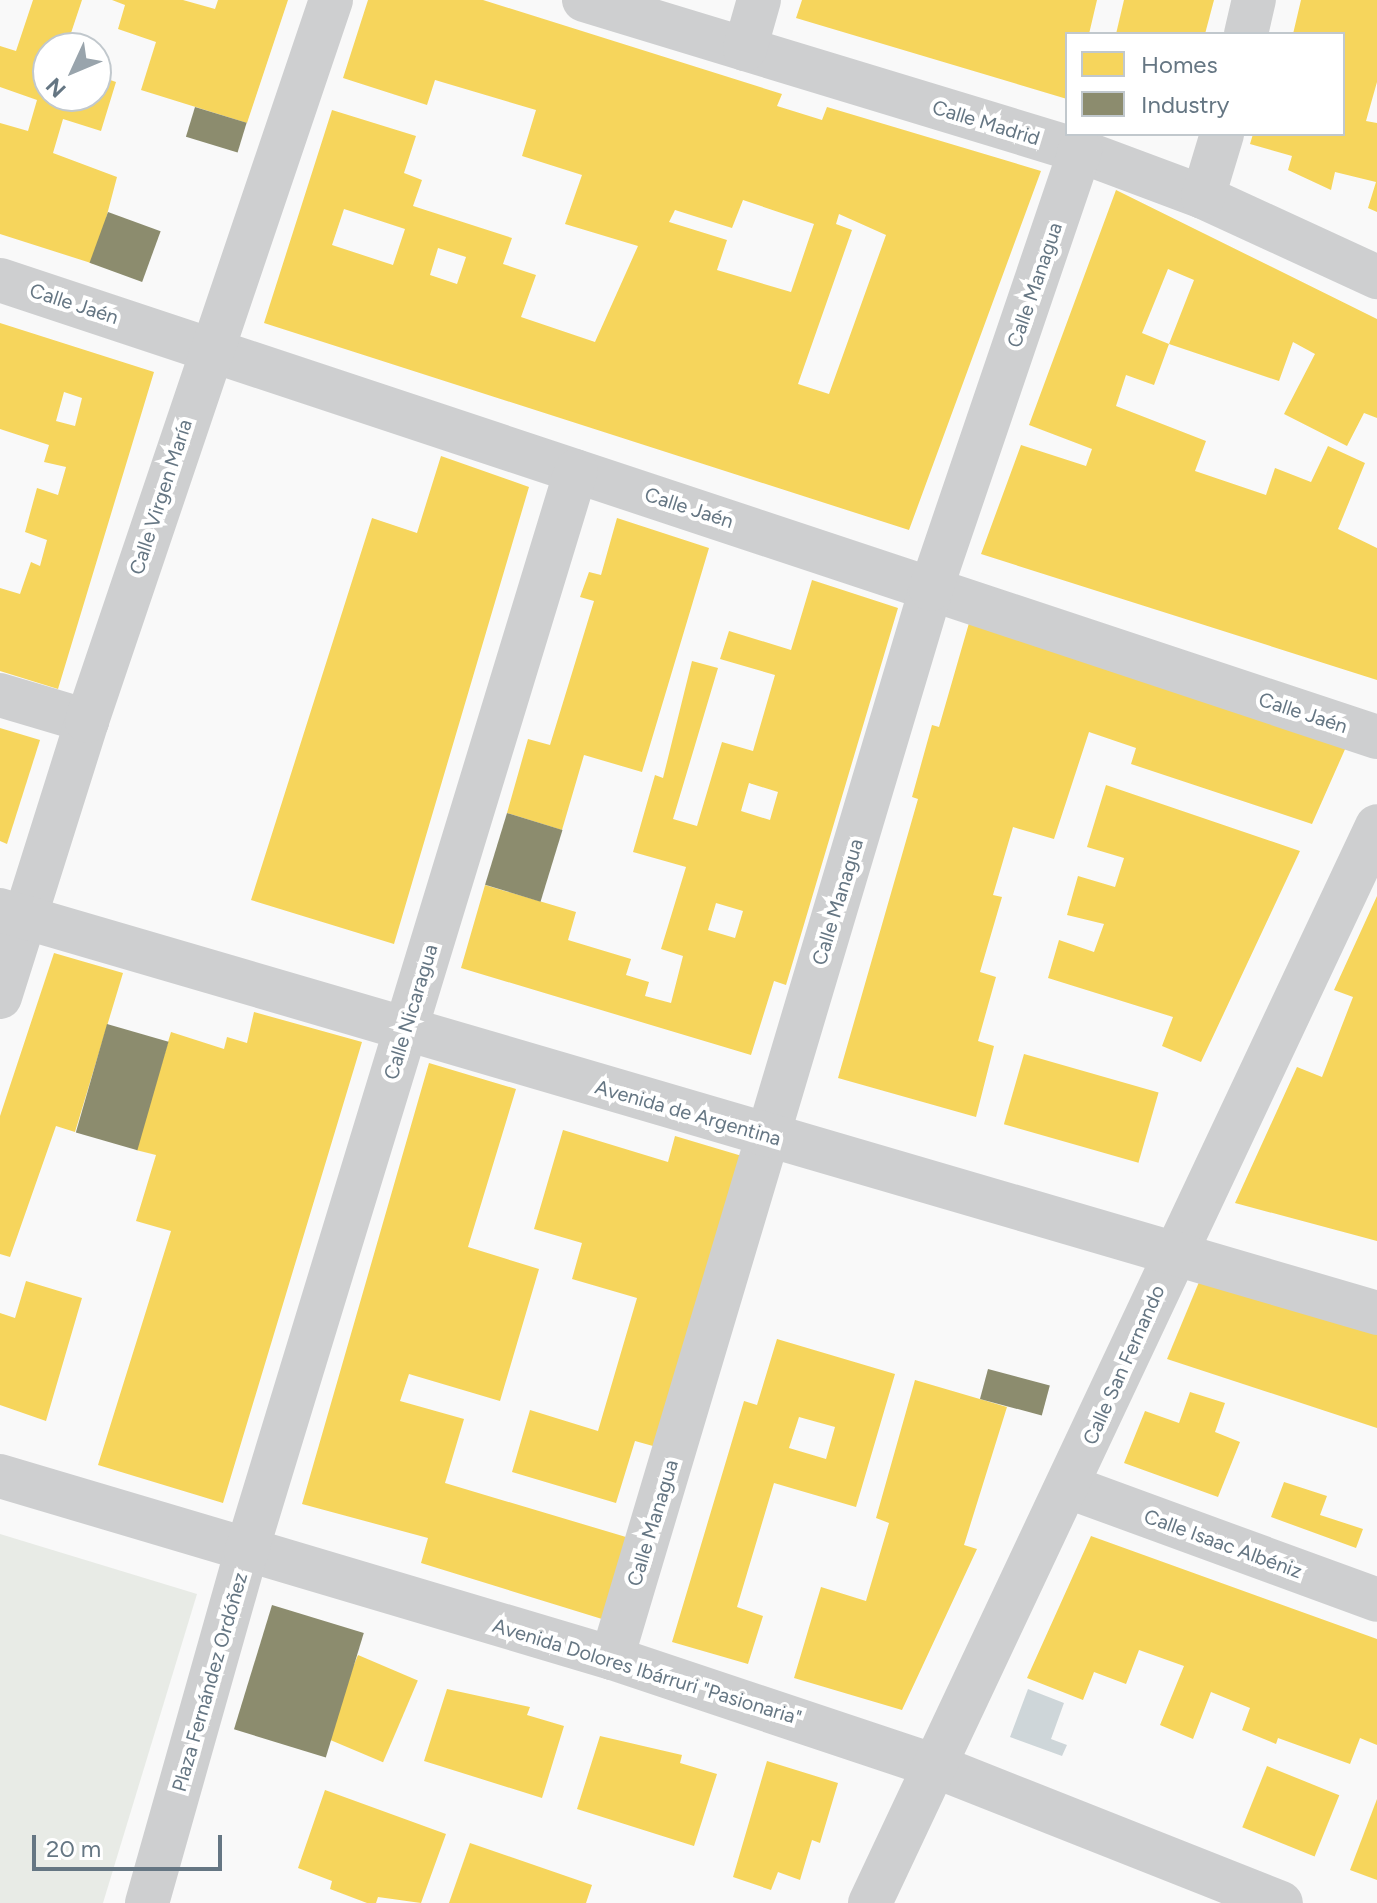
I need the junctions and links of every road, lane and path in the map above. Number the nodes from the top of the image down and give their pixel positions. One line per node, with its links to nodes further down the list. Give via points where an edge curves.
1 (331, 0): 12 (street, Calle Virgen María)
2 (584, 0): 6 (street, Calle Madrid)
3 (759, 0): 6 (street)
4 (1254, 0): 5 (street)
5 (1246, 32)
6 (745, 49): 8 (street, Calle Madrid)
7 (1221, 136): 9 (street)
8 (1080, 151): 9 (street, Calle Madrid); 14 (street, Calle Managua)
9 (1203, 197): 10 (street, Calle Madrid)
10 (1377, 277)
11 (0, 280): 12 (street, Calle Jaén)
12 (210, 349): 13 (street, Calle Jaén); 16 (street, Calle Virgen María)
13 (576, 471): 14 (street, Calle Jaén); 21 (street, Calle Nicaragua)
14 (931, 589): 17 (street, Calle Jaén); 22 (street, Calle Managua)
15 (0, 695): 16 (street)
16 (87, 721): 19 (street, Calle Virgen María)
17 (1377, 737)
18 (1377, 826): 23 (street, Calle San Fernando)
19 (14, 914): 20 (street, Calle Virgen María); 21 (street, Avenida de Argentina)
20 (0, 997)
21 (405, 1029): 22 (street, Avenida de Argentina); 27 (street, Calle Nicaragua)
22 (769, 1136): 23 (street, Avenida de Argentina); 29 (street, Calle Managua)
23 (1173, 1255): 24 (street, Avenida de Argentina); 26 (street, Calle San Fernando)
24 (1377, 1313)
25 (0, 1476): 27 (street, Avenida Dolores Ibárruri "Pasionaria")
26 (1069, 1487): 28 (street, Calle Isaac Albéniz); 30 (street, Calle San Fernando)
27 (246, 1553): 29 (street, Avenida Dolores Ibárruri "Pasionaria"); 31 (street, Plaza Fernández Ordóñez)
28 (1377, 1600)
29 (612, 1658): 30 (street, Avenida Dolores Ibárruri "Pasionaria")
30 (935, 1766): 32 (street, Calle San Fernando); 33 (street, Avenida Dolores Ibárruri "Pasionaria")
31 (160, 1899)
32 (870, 1903)
33 (1281, 1903)

